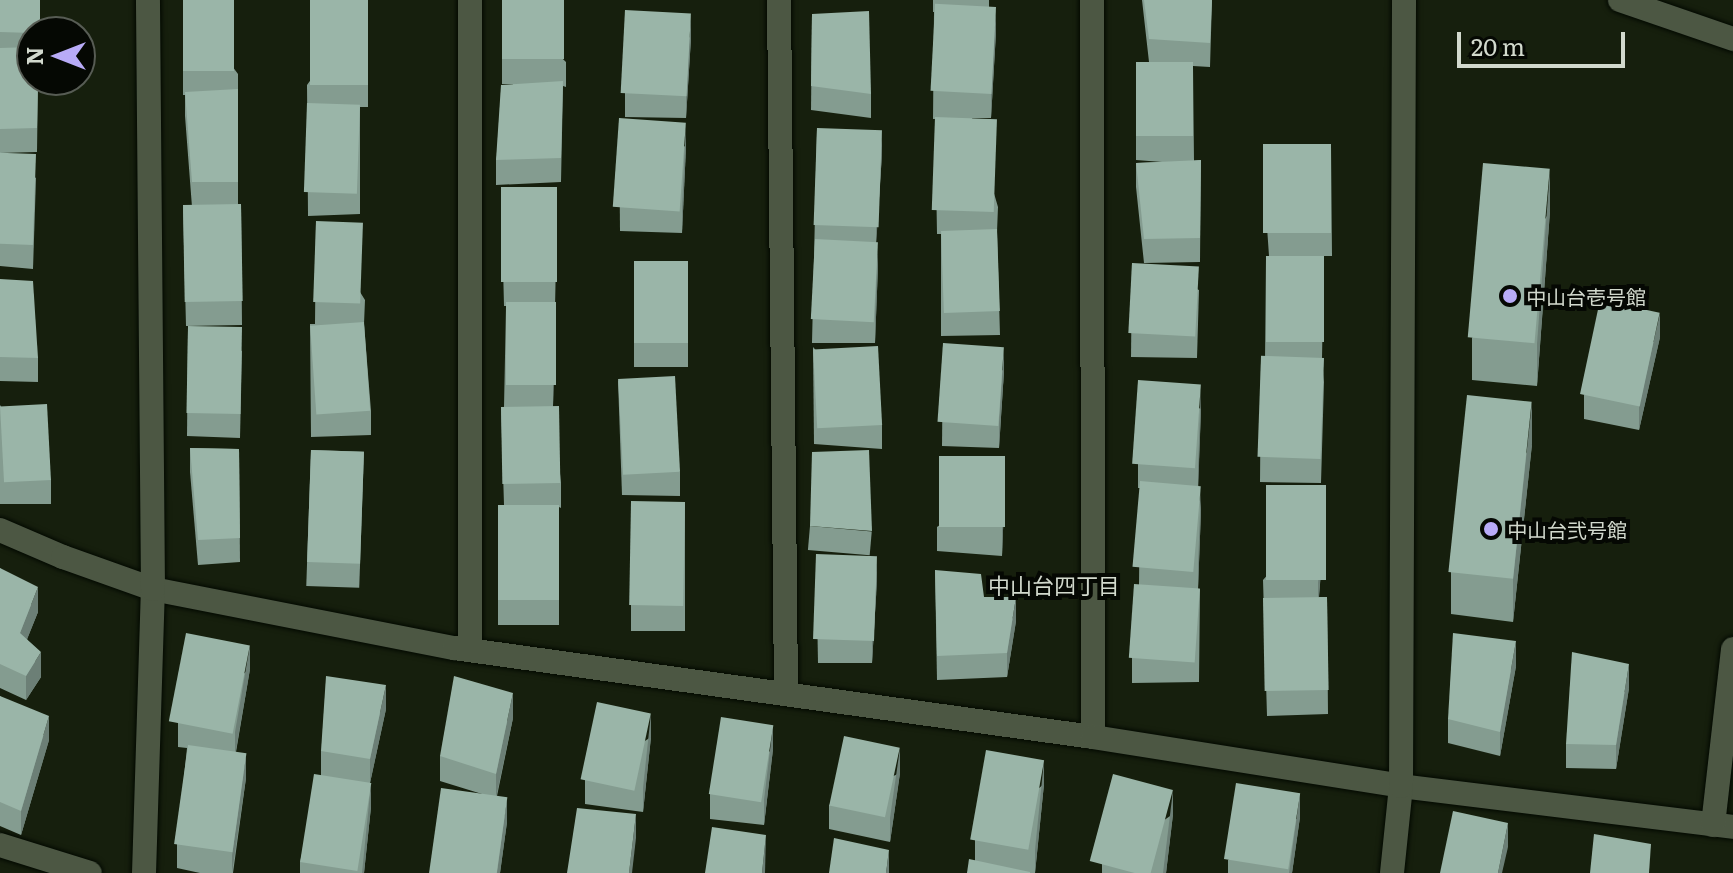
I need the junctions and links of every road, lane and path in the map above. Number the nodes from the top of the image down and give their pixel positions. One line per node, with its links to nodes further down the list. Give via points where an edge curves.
1 (148, 0): 9 (street)
2 (470, 0): 11 (street)
3 (779, 0): 12 (street)
4 (1092, 0): 13 (street)
5 (1404, 0): 14 (street)
6 (1620, 0): 7 (street)
7 (1733, 39)
8 (0, 530): 9 (street)
9 (153, 589): 11 (street); 18 (street)
10 (1733, 649): 15 (street)
11 (470, 650): 12 (street)
12 (786, 693): 13 (street)
13 (1093, 737): 14 (street)
14 (1401, 786): 15 (street); 19 (street)
15 (1723, 826)
16 (0, 845): 17 (street)
17 (90, 873)
18 (144, 873)
19 (1392, 873)

